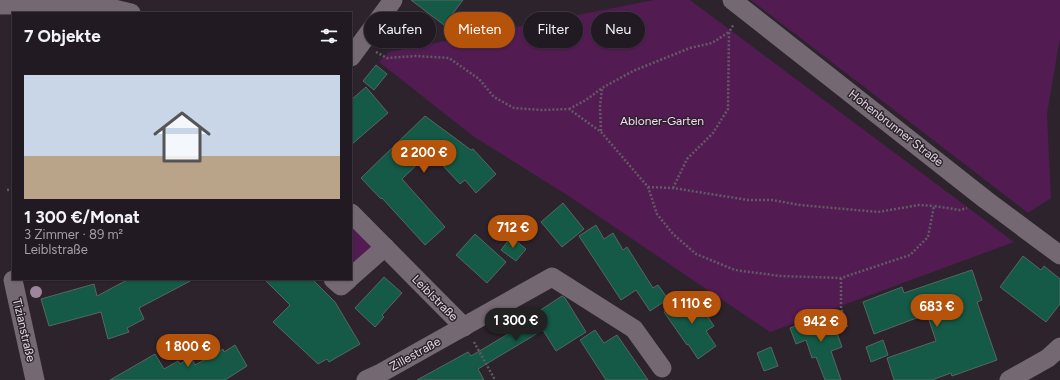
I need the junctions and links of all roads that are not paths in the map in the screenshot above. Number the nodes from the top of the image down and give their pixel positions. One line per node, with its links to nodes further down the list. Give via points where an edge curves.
1 (393, 0): 5 (street)
2 (732, 0): 8 (street, Hohenbrunner Straße)
3 (0, 5): 4 (street, via 93,4)
4 (127, 12)
5 (356, 50)
6 (352, 214): 7 (street, Leiblstraße)
7 (386, 247): 9 (street); 13 (street, Leiblstraße)
8 (1060, 255)
9 (352, 276)
10 (10, 280): 16 (street, Tizianstraße)
11 (334, 280): 12 (street, via 341,286)
12 (348, 280)
13 (464, 327): 15 (street, Leiblstraße, via 552,277 634,329); 17 (street, Zillestraße)
14 (1060, 347): 18 (street, via 1048,358)
15 (662, 368)
16 (35, 380)
17 (366, 380)
18 (1010, 380)

